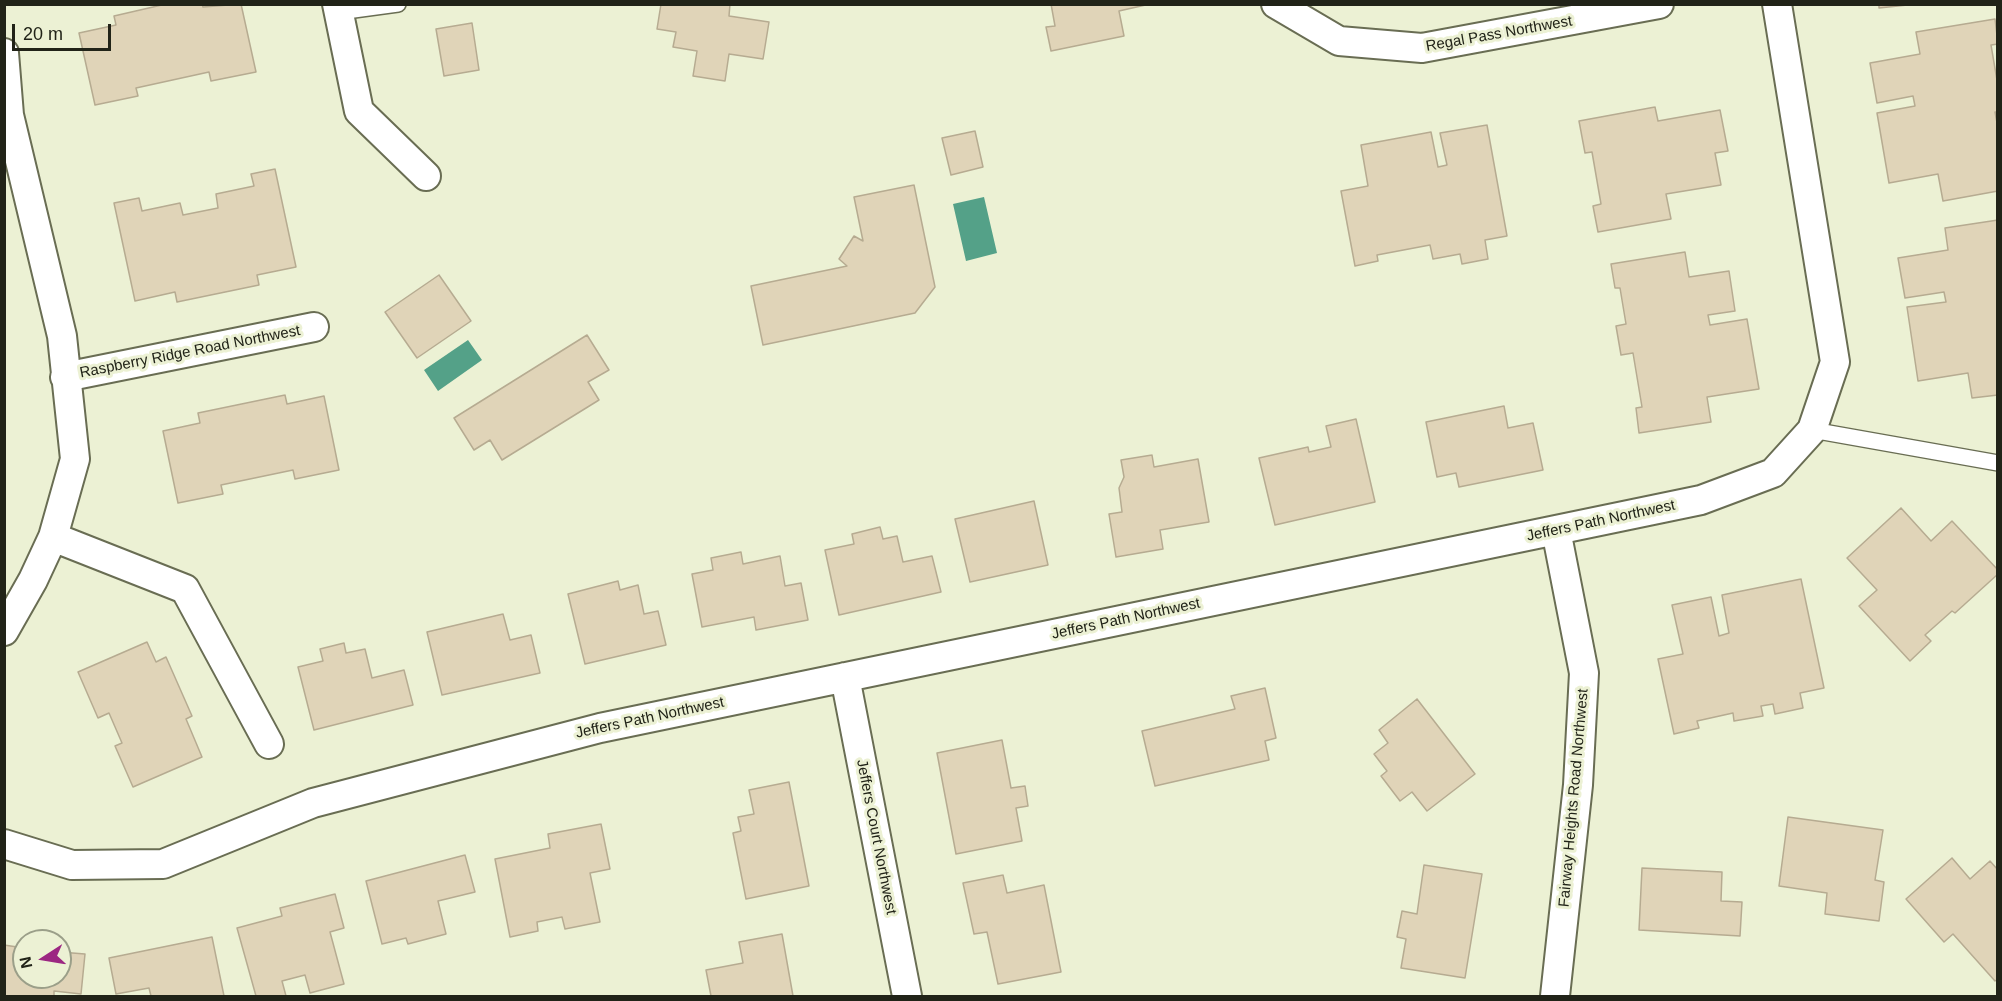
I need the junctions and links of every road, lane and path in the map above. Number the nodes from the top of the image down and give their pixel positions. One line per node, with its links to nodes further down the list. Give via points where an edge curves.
1 (398, 4): 5 (lane)
2 (1276, 4): 3 (street, Regal Pass Northwest, via 1339,41 1422,48)
3 (1659, 4)
4 (1777, 4): 10 (street, Jeffers Path Northwest, via 1835,362)
5 (338, 8): 7 (street, via 359,111)
6 (4, 53): 9 (street, Raspberry Ridge Road Northwest, via 9,115 56,300)
7 (426, 176)
8 (314, 327): 9 (street, Raspberry Ridge Road Northwest)
9 (65, 377): 13 (street, Raspberry Ridge Road Northwest, via 75,459)
10 (1812, 430): 11 (lane); 12 (street, Jeffers Path Northwest, via 1773,473 1701,500)
11 (1998, 463)
12 (1556, 530): 15 (street, Jeffers Path Northwest); 19 (street, Fairway Heights Road Northwest, via 1584,673 1578,785)
13 (52, 537): 14 (street, Raspberry Ridge Road Northwest); 16 (street, via 185,589)
14 (4, 631)
15 (845, 677): 17 (street, Jeffers Path Northwest, via 600,728 313,803 163,864 72,865); 18 (street, Jeffers Court Northwest)
16 (269, 744)
17 (4, 844)
18 (907, 996)
19 (1555, 996)

